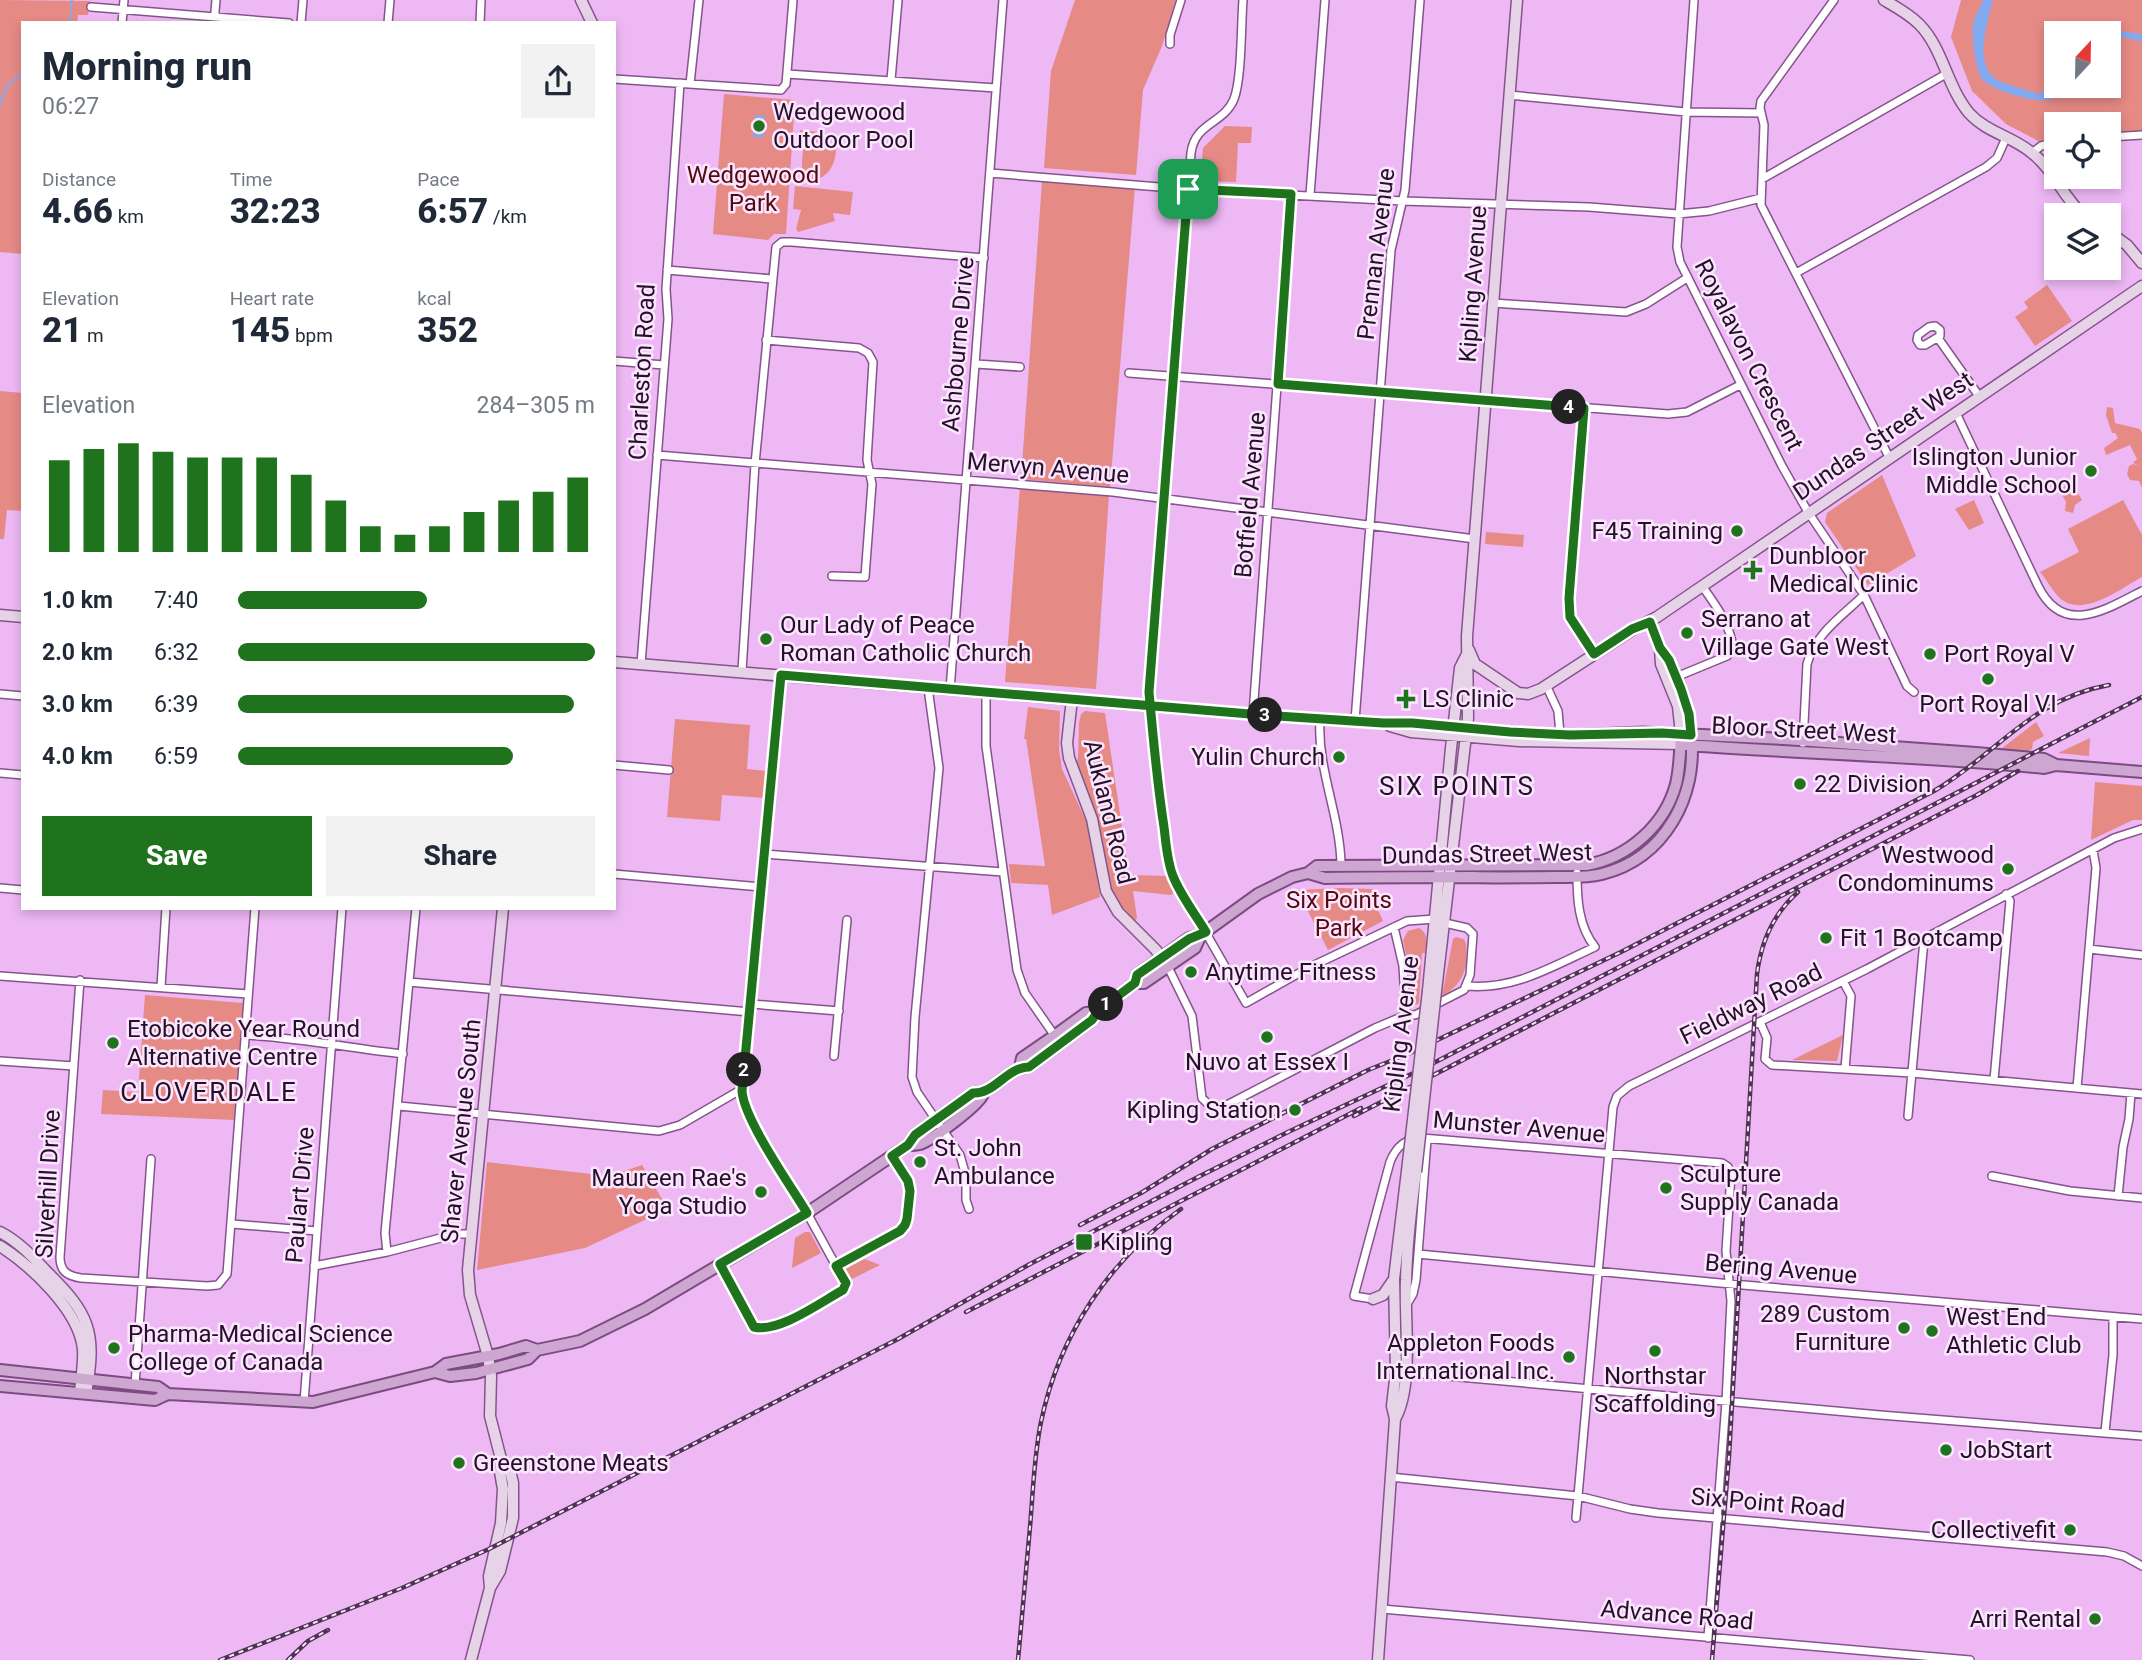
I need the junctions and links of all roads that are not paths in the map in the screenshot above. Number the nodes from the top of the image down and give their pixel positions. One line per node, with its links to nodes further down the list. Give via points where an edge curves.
1 (124, 0): 20 (street)
2 (216, 0): 21 (street)
3 (303, 0): 24 (street)
4 (390, 0): 25 (street)
5 (481, 0): 26 (street)
6 (581, 0): 27 (main road)
7 (699, 0): 34 (street)
8 (793, 0): 29 (street)
9 (898, 0): 32 (street)
10 (1003, 0): 35 (street, Ashbourne Drive)
11 (1181, 0): 28 (street)
12 (1243, 0): 46 (street, via 1234,99 1194,140)
13 (1325, 0): 48 (street)
14 (1420, 0): 50 (street, Prennan Avenue)
15 (1517, 0): 36 (main road, Kipling Avenue)
16 (1693, 0): 37 (street, Royalavon Crescent)
17 (1834, 0): 38 (street, via 1767,91)
18 (1884, 0): 30 (main road, via 1920,26)
19 (91, 7): 20 (street)
20 (123, 10): 21 (street); 22 (street)
21 (214, 20): 23 (street)
22 (122, 21)
23 (239, 21)
24 (301, 21)
25 (388, 21)
26 (481, 21)
27 (591, 21)
28 (1170, 44)
29 (787, 74): 32 (street); 34 (street, via 783,89)
30 (1946, 75): 41 (main road, via 1976,120); 45 (street)
31 (616, 79): 33 (street)
32 (891, 80): 35 (street)
33 (681, 83): 34 (street); 57 (street, Charleston Road)
34 (690, 84)
35 (996, 88): 44 (street, Ashbourne Drive)
36 (1509, 95): 37 (street); 52 (main road, Kipling Avenue)
37 (1686, 112): 38 (street); 53 (street, Royalavon Crescent)
38 (1761, 113): 45 (street)
39 (2142, 135): 40 (street)
40 (2121, 136)
41 (2006, 138): 43 (main road); 58 (street, via 1997,158 1986,167)
42 (2044, 145): 43 (street)
43 (2032, 153): 51 (main road)
44 (990, 173): 46 (street); 55 (street, Ashbourne Drive)
45 (1762, 179): 49 (street)
46 (1188, 189): 47 (street); 70 (street)
47 (1291, 194): 48 (street); 71 (street, Botfield Avenue)
48 (1310, 195): 50 (street)
49 (1761, 198): 53 (street); 58 (street)
50 (1403, 201): 52 (street); 73 (street, Prennan Avenue, via 1391,250)
51 (2070, 203)
52 (1501, 205): 53 (street); 62 (main road, Kipling Avenue)
53 (1678, 214): 59 (street, Royalavon Crescent, via 1677,254)
54 (2121, 241): 56 (main road)
55 (984, 257): 60 (street, via 782,242 776,247); 66 (street, Ashbourne Drive)
56 (2142, 263)
57 (667, 270): 60 (street); 67 (street, Charleston Road)
58 (1796, 274): 79 (street)
59 (1687, 278): 62 (street, via 1626,312); 72 (street, Royalavon Crescent)
60 (772, 279): 64 (street)
61 (2142, 286): 74 (main road, Dundas Street West)
62 (1493, 303): 75 (main road, Kipling Avenue)
63 (1938, 338): 74 (street)
64 (766, 340): 80 (street); 81 (street, via 853,346 871,357)
65 (616, 361): 67 (street)
66 (976, 364): 68 (street); 82 (street, Ashbourne Drive)
67 (664, 365): 78 (street, Charleston Road)
68 (1020, 367)
69 (1129, 373): 70 (street)
70 (1175, 376): 71 (street); 83 (street)
71 (1278, 384): 73 (street); 84 (street, Botfield Avenue)
72 (1740, 386): 76 (street, via 1678,415); 85 (street, Royalavon Crescent)
73 (1381, 392): 75 (street); 86 (street, Prennan Avenue)
74 (1979, 396): 77 (main road, Dundas Street West)
75 (1485, 401): 76 (street); 87 (main road, Kipling Avenue)
76 (1584, 408): 97 (street, via 1569,607 1573,623)
77 (1956, 413): 79 (main road, Dundas Street West); 90 (street, via 2051,606 2085,616)
78 (657, 455): 80 (street, Mervyn Avenue); 100 (street, Charleston Road)
79 (1890, 459): 85 (main road, Dundas Street West)
80 (755, 464): 81 (street, Mervyn Avenue); 101 (street)
81 (870, 472): 82 (street, Mervyn Avenue); 88 (street, via 866,577)
82 (966, 479): 83 (street, Mervyn Avenue); 106 (street, Ashbourne Drive)
83 (1164, 498): 84 (street, Mervyn Avenue); 112 (street)
84 (1267, 512): 86 (street, Mervyn Avenue); 113 (street, Botfield Avenue)
85 (1808, 512): 89 (main road, Dundas Street West); 91 (street, Royalavon Crescent)
86 (1370, 526): 87 (street, Mervyn Avenue); 115 (street, Prennan Avenue)
87 (1475, 539): 95 (main road, Kipling Avenue)
88 (832, 576)
89 (1702, 586): 94 (main road, Dundas Street West); 103 (street, via 1719,611 1733,650)
90 (2142, 590)
91 (1864, 595): 107 (street, Royalavon Crescent); 120 (street, via 1816,641 1810,653)
92 (0, 615): 93 (main road)
93 (21, 617)
94 (1650, 622): 96 (main road, Dundas Street West); 97 (main road, Dundas Street West)
95 (1467, 636): 98 (main road, Kipling Avenue); 104 (main road, via 1475,664 1514,691 1528,694)
96 (1660, 648): 103 (main road, Dundas Street West); 119 (main road, Dundas Street West)
97 (1594, 654): 104 (main road, Dundas Street West)
98 (1466, 656): 116 (main road, Kipling Avenue, via 1460,668); 117 (main road, Kipling Avenue)
99 (616, 662): 100 (main road, Bloor Street West)
100 (641, 664): 101 (main road, Bloor Street West)
101 (742, 671): 102 (main road, Bloor Street West)
102 (781, 675): 105 (main road, Bloor Street West); 128 (street)
103 (1676, 677): 119 (main road, Dundas Street West, via 1687,705)
104 (1546, 685): 118 (street, via 1558,711)
105 (928, 688): 106 (main road, Bloor Street West); 131 (street, via 939,768)
106 (950, 690): 108 (main road, Bloor Street West)
107 (1913, 692)
108 (986, 693): 111 (main road, Bloor Street West); 133 (street, via 986,746)
109 (0, 694): 110 (street)
110 (21, 696)
111 (1072, 699): 112 (main road, Bloor Street West); 153 (main road, Aukland Road, via 1068,752 1093,819 1106,891 1118,912)
112 (1150, 705): 113 (main road, Bloor Street West); 149 (street, via 1171,872)
113 (1253, 714): 114 (main road, Bloor Street West)
114 (1320, 719): 115 (main road, Bloor Street West); 129 (street, via 1320,754)
115 (1354, 721): 116 (main road, Bloor Street West, via 1412,723)
116 (1454, 731): 117 (main road, Bloor Street West); 130 (main road, Kipling Avenue)
117 (1466, 732): 118 (main road, Bloor Street West); 119 (main road, Bloor Street West, via 1540,742); 130 (main road, Kipling Avenue)
118 (1560, 734): 119 (main road, Bloor Street West, via 1643,732)
119 (1686, 740): 120 (main road, Bloor Street West); 132 (main road, Dundas Street West, via 1674,791 1651,829 1614,857)
120 (1803, 746): 123 (main road, Bloor Street West, via 2044,759 2056,765)
121 (616, 765): 122 (street)
122 (669, 769)
123 (2142, 772)
124 (0, 773): 125 (street)
125 (21, 775)
126 (2142, 829): 127 (street, Fieldway Road)
127 (2093, 850): 140 (street, Fieldway Road); 151 (street, via 2096,868)
128 (764, 854): 131 (street); 137 (street)
129 (1341, 864): 130 (main road, Dundas Street West); 134 (main road, Dundas Street West, via 1317,866)
130 (1446, 864): 132 (main road, Dundas Street West); 136 (main road, Kipling Avenue)
131 (928, 866): 133 (street); 183 (street, via 912,1077 917,1093)
132 (1577, 871): 136 (main road, Dundas Street West); 158 (street, via 1581,919 1595,947 1520,981)
133 (1003, 872): 167 (street, via 1021,986)
134 (1308, 873): 136 (main road, Dundas Street West, via 1325,878); 149 (main road, Dundas Street West, via 1272,886)
135 (616, 874): 137 (street)
136 (1445, 877): 147 (main road, Kipling Avenue)
137 (761, 887): 162 (street)
138 (0, 888): 139 (street)
139 (21, 890)
140 (2006, 894): 150 (street, Fieldway Road); 175 (street, via 2010,901)
141 (166, 910): 159 (street)
142 (255, 910): 161 (street, Silverhill Drive)
143 (342, 910): 168 (street, Paulart Drive)
144 (416, 910): 157 (street)
145 (503, 910): 160 (main road, Shaver Avenue South)
146 (847, 920): 163 (street)
147 (1440, 921): 148 (street, via 1413,919); 158 (street, via 1473,934); 188 (main road, Kipling Avenue, bridge)
148 (1394, 927): 149 (street, via 1246,1003); 164 (street, via 1403,966)
149 (1204, 934): 153 (main road, Dundas Street West, via 1195,947)
150 (1924, 940): 156 (street, Fieldway Road); 174 (street)
151 (2089, 949): 152 (street); 176 (street)
152 (2142, 955)
153 (1165, 962): 164 (street, Aukland Road, via 1192,1016 1200,1092 1204,1102 1214,1107 1223,1107); 167 (main road, Dundas Street West, via 1144,983 1135,983 1097,1012 1086,1013)
154 (0, 976): 155 (street)
155 (80, 981): 159 (street); 172 (street, Silverhill Drive)
156 (1843, 981): 165 (street, Fieldway Road); 173 (street, via 1851,996)
157 (410, 982): 160 (street); 169 (street)
158 (1467, 986): 164 (street, via 1438,1005)
159 (161, 987): 161 (street)
160 (496, 990): 162 (street); 181 (main road, Shaver Avenue South)
161 (248, 994): 166 (street, Silverhill Drive)
162 (750, 1008): 163 (street); 177 (street)
163 (839, 1012): 170 (street)
164 (1406, 1015)
165 (1760, 1022): 173 (street, via 1770,1064); 185 (street, Fieldway Road, via 1620,1093 1613,1107)
166 (245, 1035): 168 (street); 194 (street, Silverhill Drive)
167 (1057, 1039): 183 (main road, Dundas Street West, via 1029,1067 1020,1067 983,1094 973,1093)
168 (331, 1044): 169 (street); 195 (street, Paulart Drive)
169 (403, 1054): 180 (street)
170 (834, 1056)
171 (0, 1061): 172 (street)
172 (74, 1066): 206 (street, Silverhill Drive, via 61,1266 73,1277)
173 (1845, 1069): 174 (street)
174 (1912, 1073): 175 (street); 182 (street)
175 (1994, 1080): 176 (street)
176 (2077, 1088): 178 (street)
177 (742, 1089): 181 (street, via 680,1125 659,1131); 193 (street, via 743,1102 761,1137)
178 (2130, 1093): 179 (street); 190 (street)
179 (2142, 1094)
180 (398, 1106): 181 (street); 199 (street)
181 (483, 1113): 197 (main road, Shaver Avenue South)
182 (1908, 1116)
183 (940, 1124): 186 (main road, Dundas Street West, via 915,1135); 192 (street, via 963,1161)
184 (1427, 1139): 185 (street, Munster Avenue); 200 (street, Kipling Avenue); 208 (street, Munster Avenue, via 1404,1143 1390,1162 1354,1296)
185 (1609, 1153): 204 (street); 207 (street, Munster Avenue, via 1728,1167)
186 (892, 1156): 193 (main road, Dundas Street West); 203 (street, via 908,1181 905,1225)
187 (151, 1158): 206 (street)
188 (1411, 1172): 205 (main road, Kipling Avenue); 209 (main road, Kipling Avenue)
189 (1992, 1176): 190 (street)
190 (2118, 1196): 191 (street)
191 (2142, 1198)
192 (969, 1209)
193 (807, 1213): 201 (main road, Dundas Street West); 203 (street)
194 (232, 1224): 195 (street); 206 (street, Silverhill Drive, via 227,1274 220,1284)
195 (317, 1231): 202 (street, Paulart Drive)
196 (0, 1232): 219 (main road, via 29,1253 78,1305 91,1343)
197 (472, 1234): 199 (street); 214 (main road, Shaver Avenue South, via 470,1295)
198 (0, 1246): 219 (main road, via 64,1303 83,1348)
199 (387, 1252): 202 (street)
200 (1418, 1254): 204 (street, Bering Avenue); 209 (street, Kipling Avenue, via 1413,1294)
201 (720, 1264): 203 (street, via 751,1325 761,1329 784,1323 843,1290 846,1283); 213 (main road, Dundas Street West, via 580,1341)
202 (314, 1266): 225 (street, Paulart Drive)
203 (836, 1266)
204 (1598, 1270): 207 (street, Bering Avenue); 222 (street)
205 (1394, 1279): 208 (main road, via 1383,1295); 210 (main road, Kipling Avenue)
206 (144, 1283): 220 (street)
207 (1728, 1283): 211 (street, Bering Avenue); 226 (street)
208 (1373, 1299): 210 (main road)
209 (1406, 1305): 218 (main road, Kipling Avenue)
210 (1395, 1314): 218 (main road, Kipling Avenue)
211 (2113, 1317): 212 (street, Bering Avenue); 227 (street)
212 (2142, 1319)
213 (537, 1350): 214 (main road, Dundas Street West, via 526,1346); 216 (main road, Dundas Street West, via 528,1359)
214 (488, 1356): 216 (main road, Shaver Avenue South); 217 (main road, Dundas Street West, via 446,1364)
215 (0, 1370): 219 (main road, Dundas Street West)
216 (490, 1370): 217 (main road, Dundas Street West, via 450,1376); 236 (main road, Shaver Avenue South, via 490,1416 502,1463 513,1483 513,1518)
217 (435, 1372): 225 (main road, Dundas Street West)
218 (1401, 1372): 222 (street); 229 (main road, Kipling Avenue, via 1392,1406)
219 (85, 1380): 220 (main road, Dundas Street West); 223 (main road)
220 (135, 1385): 224 (main road, Dundas Street West, via 158,1387)
221 (0, 1386): 223 (main road, Dundas Street West)
222 (1588, 1388): 226 (street); 230 (street)
223 (83, 1393): 224 (main road, Dundas Street West, via 155,1399)
224 (168, 1394): 225 (main road, Dundas Street West)
225 (304, 1402)
226 (1726, 1402): 227 (street); 232 (street)
227 (2105, 1432): 228 (street)
228 (2142, 1436)
229 (1390, 1477): 230 (street, Six Point Road); 234 (main road, Kipling Avenue)
230 (1578, 1496): 231 (street); 232 (street, Six Point Road, via 1630,1509)
231 (1576, 1518)
232 (1719, 1518): 233 (street, Six Point Road, via 2107,1552); 235 (street)
233 (2142, 1566)
234 (1382, 1609): 235 (street, Advance Road); 237 (main road, Kipling Avenue)
235 (1708, 1638): 238 (street, Advance Road)
236 (471, 1660)
237 (1378, 1660)
238 (1970, 1660)

